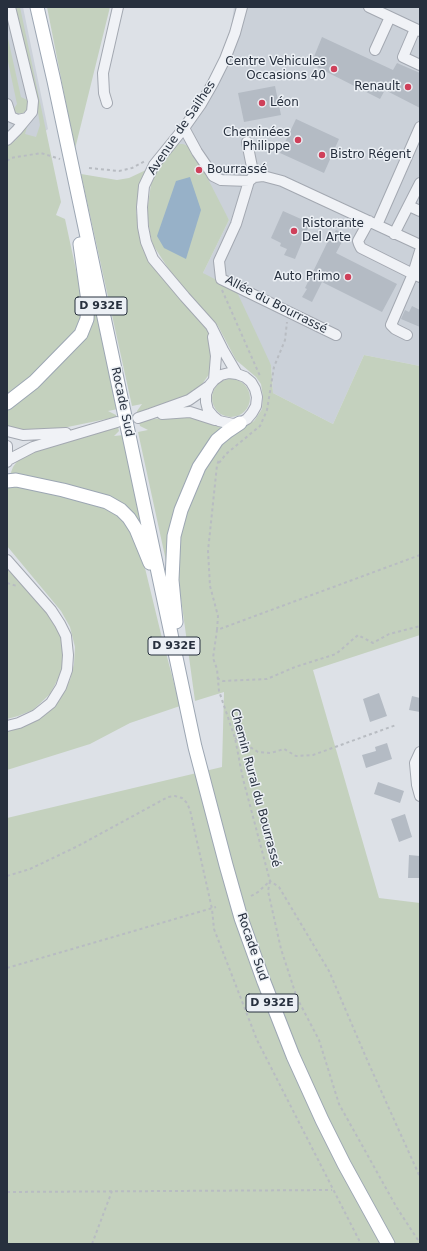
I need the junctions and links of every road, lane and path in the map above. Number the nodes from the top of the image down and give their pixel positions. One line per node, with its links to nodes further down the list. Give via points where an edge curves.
1 (10, 7): 14 (street, via 33,101 32,112)
2 (37, 7): 11 (main road, Rocade Sud / D 932E)
3 (43, 7): 11 (main road, Rocade Sud / D 932E)
4 (118, 7): 12 (street, via 103,73)
5 (242, 7): 16 (street, Avenue de Sailhes, via 225,59 204,99)
6 (369, 7): 7 (street)
7 (390, 17): 8 (street); 9 (street)
8 (418, 30): 10 (street, via 403,57)
9 (375, 50)
10 (420, 65)
11 (54, 81): 25 (main road, Rocade Sud / D 932E)
12 (107, 102)
13 (7, 104): 14 (street, via 11,117 18,120)
14 (27, 118): 17 (street)
15 (420, 127): 28 (street)
16 (184, 128): 23 (street, via 213,176 221,180); 34 (street, Avenue de Sailhes, via 154,165 144,186 143,227 153,259)
17 (7, 140)
18 (247, 142): 23 (street)
19 (61, 159): 21 (path, via 41,153 11,158)
20 (146, 160): 22 (path, via 132,168 119,171)
21 (7, 161)
22 (88, 168)
23 (251, 179): 28 (street, via 268,177 282,181); 33 (street, Allée du Bourrassé, via 236,224 219,261)
24 (420, 183): 26 (street)
25 (79, 203): 42 (main road, via 77,223 88,301 87,319 82,334 34,382); 58 (main road, Rocade Sud / D 932E)
26 (409, 206): 27 (street); 29 (street)
27 (420, 211)
28 (373, 223): 29 (street); 32 (street, via 358,241 361,248)
29 (394, 234): 30 (street)
30 (420, 245)
31 (420, 251): 32 (street)
32 (417, 276): 36 (street, via 391,325)
33 (221, 279): 35 (street, Allée du Bourrassé); 38 (path, via 220,286)
34 (211, 326): 37 (street, Avenue de Sailhes); 39 (street, via 216,356)
35 (336, 335)
36 (407, 335)
37 (237, 374): 39 (street, via 221,375); 47 (street, via 251,382 257,398 252,413)
38 (260, 376)
39 (212, 383): 43 (street, via 189,400); 45 (street, via 206,394 206,402 212,416)
40 (266, 390): 41 (path)
41 (269, 397)
42 (7, 403)
43 (150, 414): 44 (street); 45 (street, via 190,412)
44 (138, 418)
45 (219, 421): 47 (street)
46 (117, 422): 49 (street)
47 (240, 423): 62 (main road, via 217,440 199,467 181,510 174,536 172,580)
48 (7, 431): 49 (street, via 23,435)
49 (80, 432): 51 (street, via 33,447)
50 (7, 446): 51 (street)
51 (7, 461)
52 (217, 465): 60 (path, Chemin Rural du Bourrassé, via 208,551 210,586 218,616)
53 (7, 481): 58 (main road, via 16,480 63,490 107,502 121,510 130,518 136,529)
54 (420, 555): 60 (path)
55 (7, 560): 64 (street, via 60,624 66,636 68,655 67,670 61,687 51,703 36,715)
56 (7, 583): 57 (path)
57 (21, 591)
58 (163, 595): 62 (main road, Rocade Sud / D 932E)
59 (420, 626): 61 (path, via 389,634 373,643 358,635 336,654 267,679 223,681)
60 (217, 630): 61 (path, Chemin Rural du Bourrassé, via 213,658)
61 (217, 678): 65 (path, Chemin Rural du Bourrassé)
62 (185, 698): 81 (main road, Rocade Sud / D 932E, via 195,747 239,910 264,982 322,1120)
63 (396, 725): 65 (path, via 313,755 296,756 284,749 272,753 258,752)
64 (7, 726)
65 (235, 738): 69 (path, Chemin Rural du Bourrassé)
66 (420, 752): 67 (street, via 415,763)
67 (420, 796)
68 (7, 876): 72 (path, via 30,870 168,796 175,796 182,798 190,810)
69 (270, 881): 70 (path); 74 (path, Chemin Rural du Bourrassé, via 279,887 329,971); 78 (path, via 268,891 281,950 297,998 319,1040 339,1104 397,1208)
70 (252, 896)
71 (216, 907): 72 (path)
72 (212, 909): 73 (path); 75 (path, via 214,929 257,1040)
73 (7, 968)
74 (420, 1177)
75 (332, 1190): 76 (path); 80 (path)
76 (112, 1191): 77 (path); 79 (path)
77 (7, 1192)
78 (420, 1243)
79 (92, 1244)
80 (361, 1244)
81 (388, 1244)

